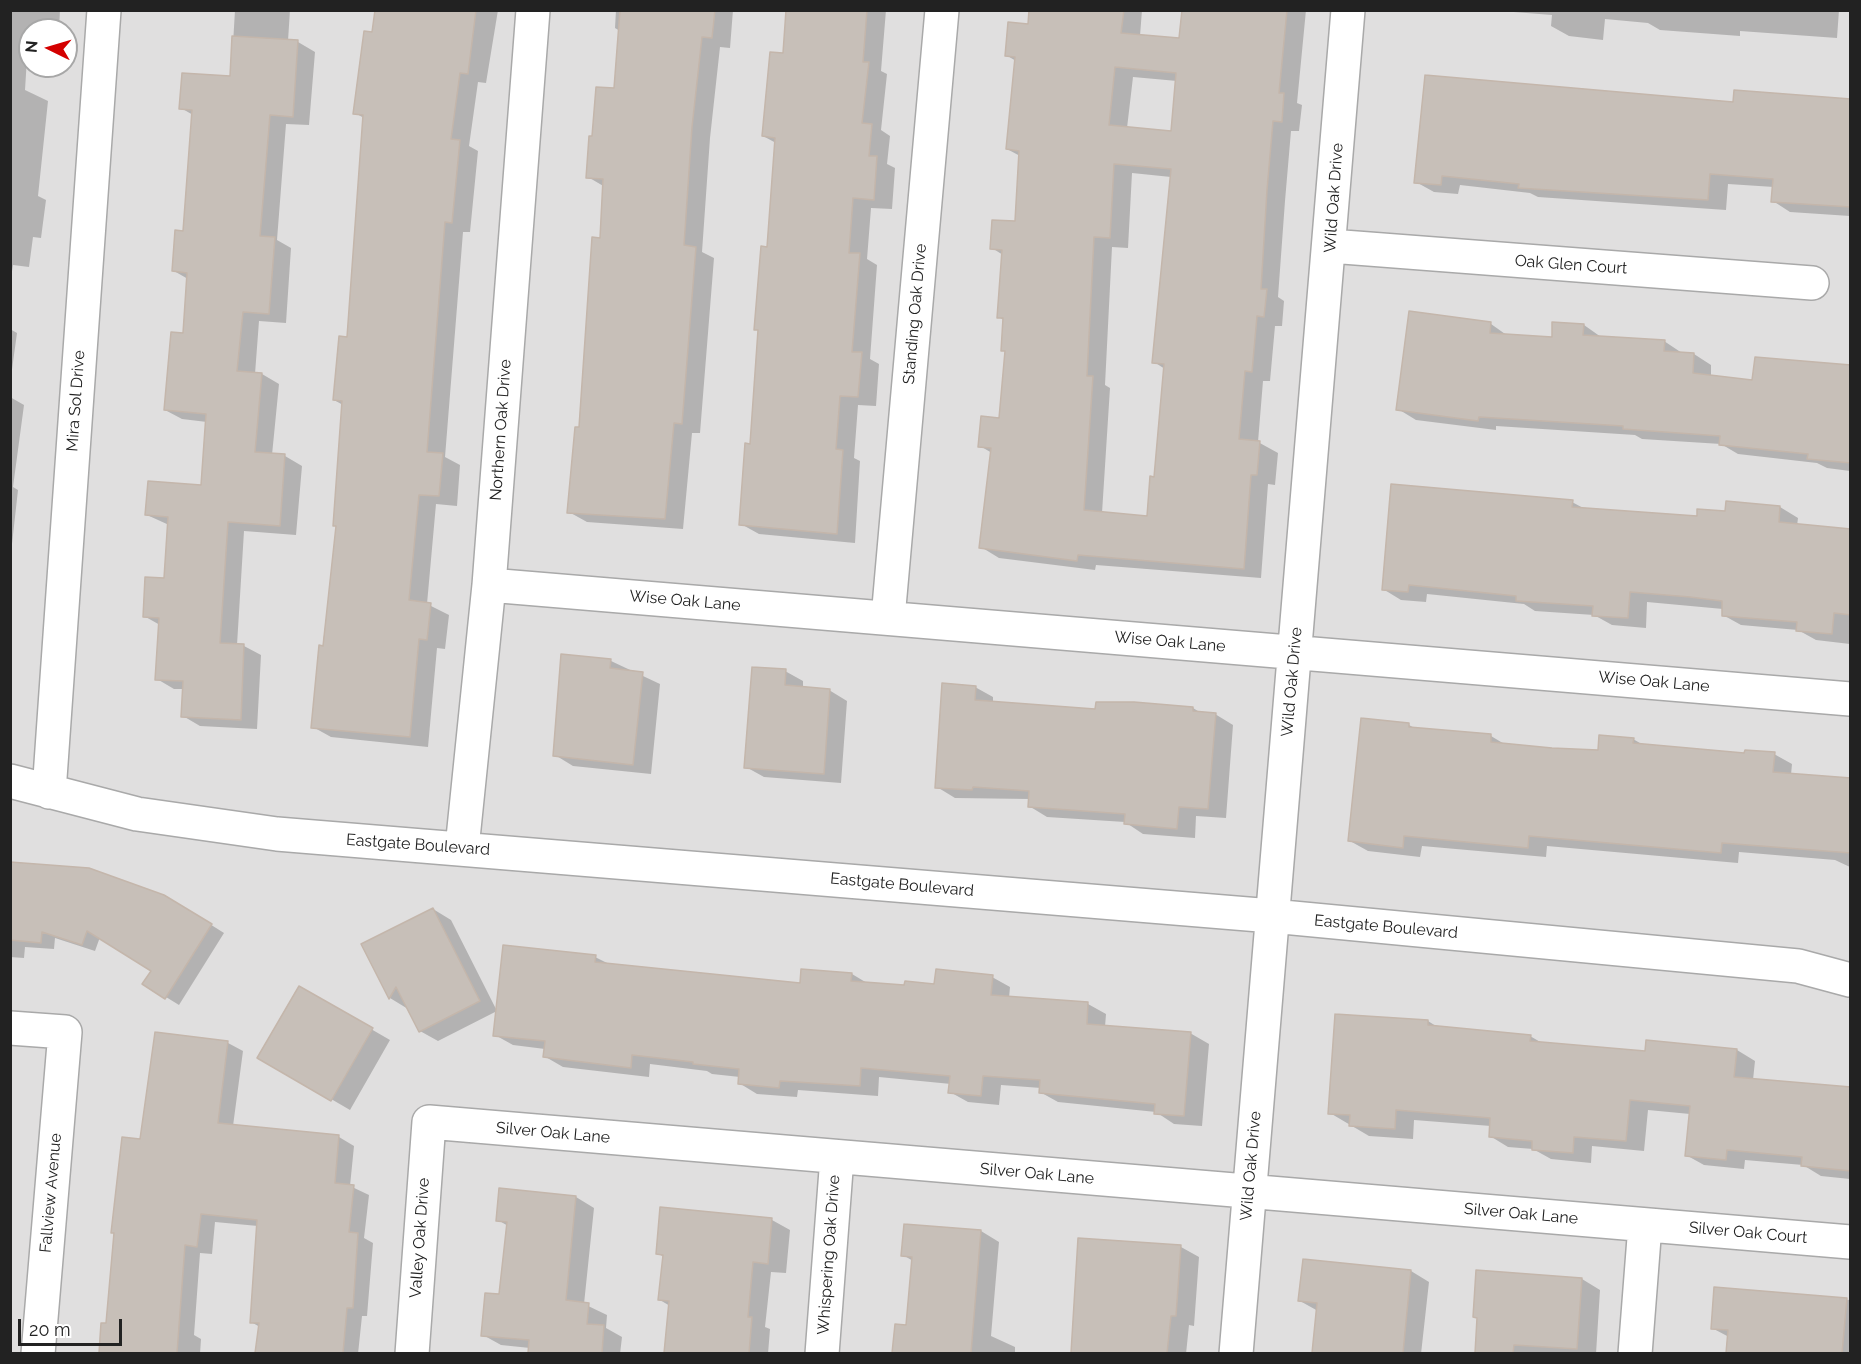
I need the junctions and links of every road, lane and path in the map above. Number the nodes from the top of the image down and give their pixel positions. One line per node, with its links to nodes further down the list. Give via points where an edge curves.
1 (104, 10): 12 (street, Mira Sol Drive)
2 (533, 10): 7 (street, Northern Oak Drive)
3 (942, 10): 8 (street, Standing Oak Drive)
4 (1348, 10): 5 (street, Wild Oak Drive)
5 (1330, 246): 6 (street, Oak Glen Court); 9 (street, Wild Oak Drive)
6 (1812, 283)
7 (489, 585): 8 (street, Wise Oak Lane); 13 (street, Northern Oak Drive)
8 (888, 618): 9 (street, Wise Oak Lane)
9 (1295, 652): 10 (street, Wise Oak Lane); 14 (street, Wild Oak Drive)
10 (1851, 699)
11 (10, 781): 12 (street, Eastgate Boulevard)
12 (49, 792): 13 (street, Eastgate Boulevard, via 137,814 222,827)
13 (462, 848): 14 (street, Eastgate Boulevard)
14 (1272, 916): 16 (street, Eastgate Boulevard); 21 (street, Wild Oak Drive)
15 (1851, 963): 16 (street, Eastgate Boulevard)
16 (1798, 966): 17 (street, Eastgate Boulevard)
17 (1851, 980)
18 (10, 1028): 24 (street, Fallview Avenue, via 65,1032)
19 (429, 1122): 20 (street, Silver Oak Lane); 25 (street, Valley Oak Drive)
20 (837, 1157): 21 (street, Silver Oak Lane); 26 (street, Whispering Oak Drive)
21 (1250, 1191): 22 (street, Silver Oak Lane); 27 (street, Wild Oak Drive)
22 (1645, 1225): 23 (street, Silver Oak Court); 28 (street)
23 (1851, 1242)
24 (38, 1353)
25 (412, 1353)
26 (822, 1353)
27 (1236, 1353)
28 (1635, 1353)

